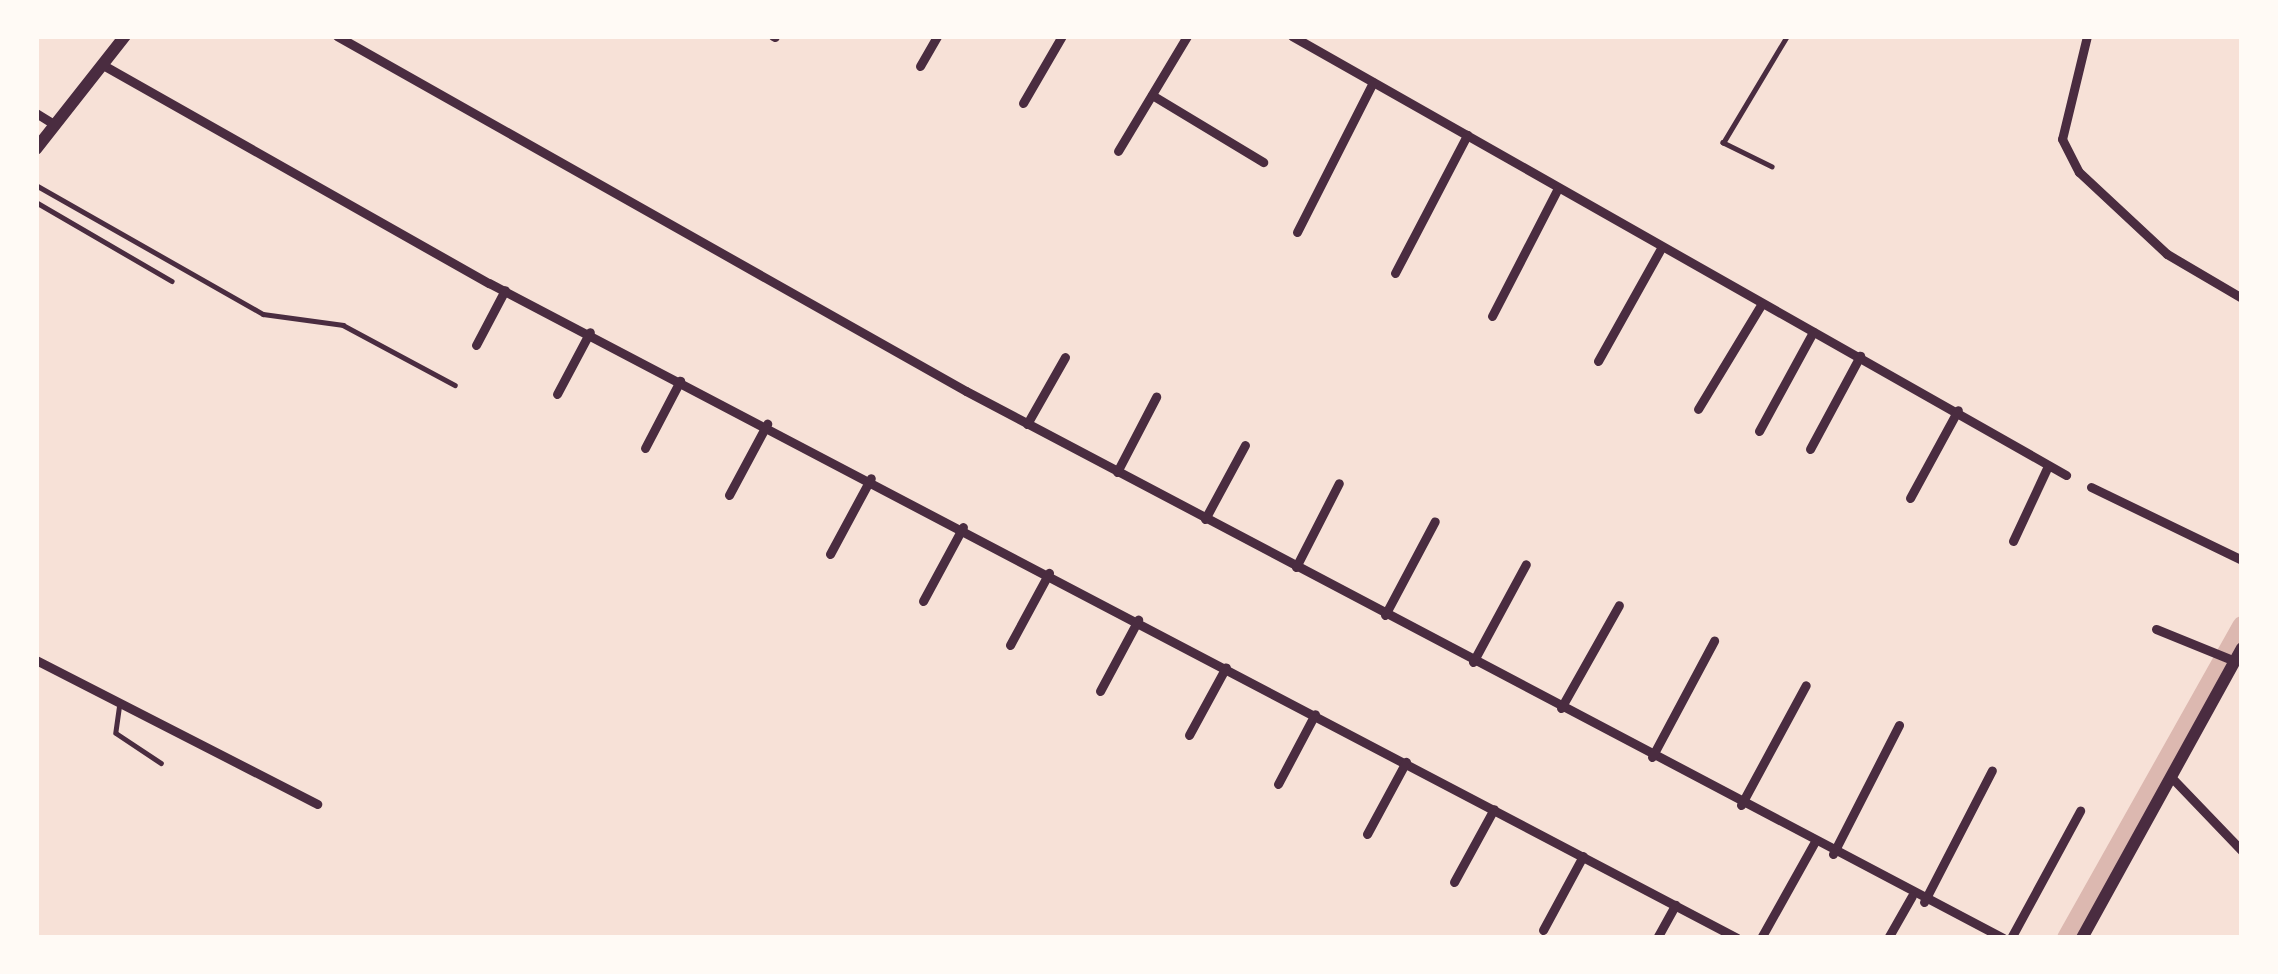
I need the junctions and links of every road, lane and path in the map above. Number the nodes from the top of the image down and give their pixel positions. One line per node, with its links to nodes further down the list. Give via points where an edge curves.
1 (124, 36): 9 (street)
2 (337, 36): 46 (street)
3 (937, 36): 10 (street)
4 (1062, 36): 13 (street)
5 (1187, 36): 12 (street)
6 (1292, 36): 11 (street)
7 (1787, 36): 21 (lane, via 1724,143)
8 (2087, 36): 30 (street, via 2062,140 2079,172 2168,254)
9 (104, 65): 15 (street); 29 (street)
10 (920, 66)
11 (1373, 82): 17 (street); 25 (street)
12 (1151, 95): 19 (street); 20 (street)
13 (1023, 103)
14 (36, 113): 15 (street)
15 (55, 124): 16 (street)
16 (41, 134): 18 (street)
17 (1467, 135): 23 (street); 27 (street)
18 (36, 149)
19 (1118, 151)
20 (1263, 162)
21 (1772, 167)
22 (36, 185): 40 (lane, via 263,314 343,325)
23 (1558, 188): 26 (street); 32 (street)
24 (36, 202): 28 (lane)
25 (1297, 232)
26 (1660, 250): 31 (street); 38 (street)
27 (1395, 273)
28 (172, 281)
29 (506, 290): 33 (street); 35 (street)
30 (2242, 298)
31 (1761, 305): 34 (street); 43 (street)
32 (1492, 316)
33 (590, 332): 39 (street); 41 (street)
34 (1814, 332): 36 (street); 47 (street)
35 (476, 345)
36 (1860, 356): 44 (street); 50 (street)
37 (1065, 357): 46 (street)
38 (1598, 361)
39 (680, 380): 45 (street); 49 (street)
40 (454, 385)
41 (557, 394)
42 (1156, 397): 52 (street)
43 (1698, 409)
44 (1958, 410): 51 (street); 58 (street)
45 (767, 424): 54 (street); 57 (street)
46 (1027, 424): 52 (street)
47 (1759, 430)
48 (1245, 445): 59 (street)
49 (644, 448)
50 (1810, 449)
51 (2048, 466): 53 (street); 62 (street)
52 (1117, 472): 59 (street)
53 (2066, 475)
54 (871, 478): 61 (street); 63 (street)
55 (1339, 482): 66 (street)
56 (2091, 487): 64 (street)
57 (729, 495)
58 (1910, 498)
59 (1205, 519): 66 (street)
60 (1435, 521): 70 (street)
61 (963, 526): 67 (street); 68 (street)
62 (2013, 541)
63 (830, 554)
64 (2242, 560)
65 (1526, 564): 77 (street)
66 (1296, 567): 70 (street)
67 (1049, 573): 71 (street); 74 (street)
68 (923, 601)
69 (1619, 605): 82 (street)
70 (1385, 615): 77 (street)
71 (1138, 620): 78 (street); 80 (street)
72 (2156, 629): 75 (street)
73 (1714, 641): 86 (street)
74 (1010, 645)
75 (2238, 654): 90 (street)
76 (36, 660): 81 (street)
77 (1473, 662): 82 (street)
78 (1226, 667): 83 (street); 85 (street)
79 (1806, 686): 93 (street)
80 (1100, 691)
81 (120, 703): 88 (lane, via 116,733); 92 (street)
82 (1561, 709): 86 (street)
83 (1316, 714): 87 (street); 91 (street)
84 (1899, 725): 99 (street)
85 (1189, 736)
86 (1652, 757): 93 (street)
87 (1406, 762): 94 (street); 96 (street)
88 (161, 763)
89 (1992, 770): 103 (street)
90 (2173, 779): 98 (street); 111 (street)
91 (1278, 784)
92 (317, 804)
93 (1741, 805): 97 (street)
94 (1494, 809): 100 (street); 101 (street)
95 (2080, 812): 110 (street)
96 (1367, 834)
97 (1814, 843): 99 (street); 108 (street)
98 (2242, 851)
99 (1833, 854): 102 (street)
100 (1583, 856): 104 (street); 105 (street)
101 (1454, 881)
102 (1912, 896): 103 (street); 109 (street)
103 (1924, 902): 110 (street)
104 (1675, 905): 106 (street); 107 (street)
105 (1543, 930)
106 (1657, 938)
107 (1737, 938)
108 (1761, 938)
109 (1888, 938)
110 (2007, 938)
111 (2082, 938)

